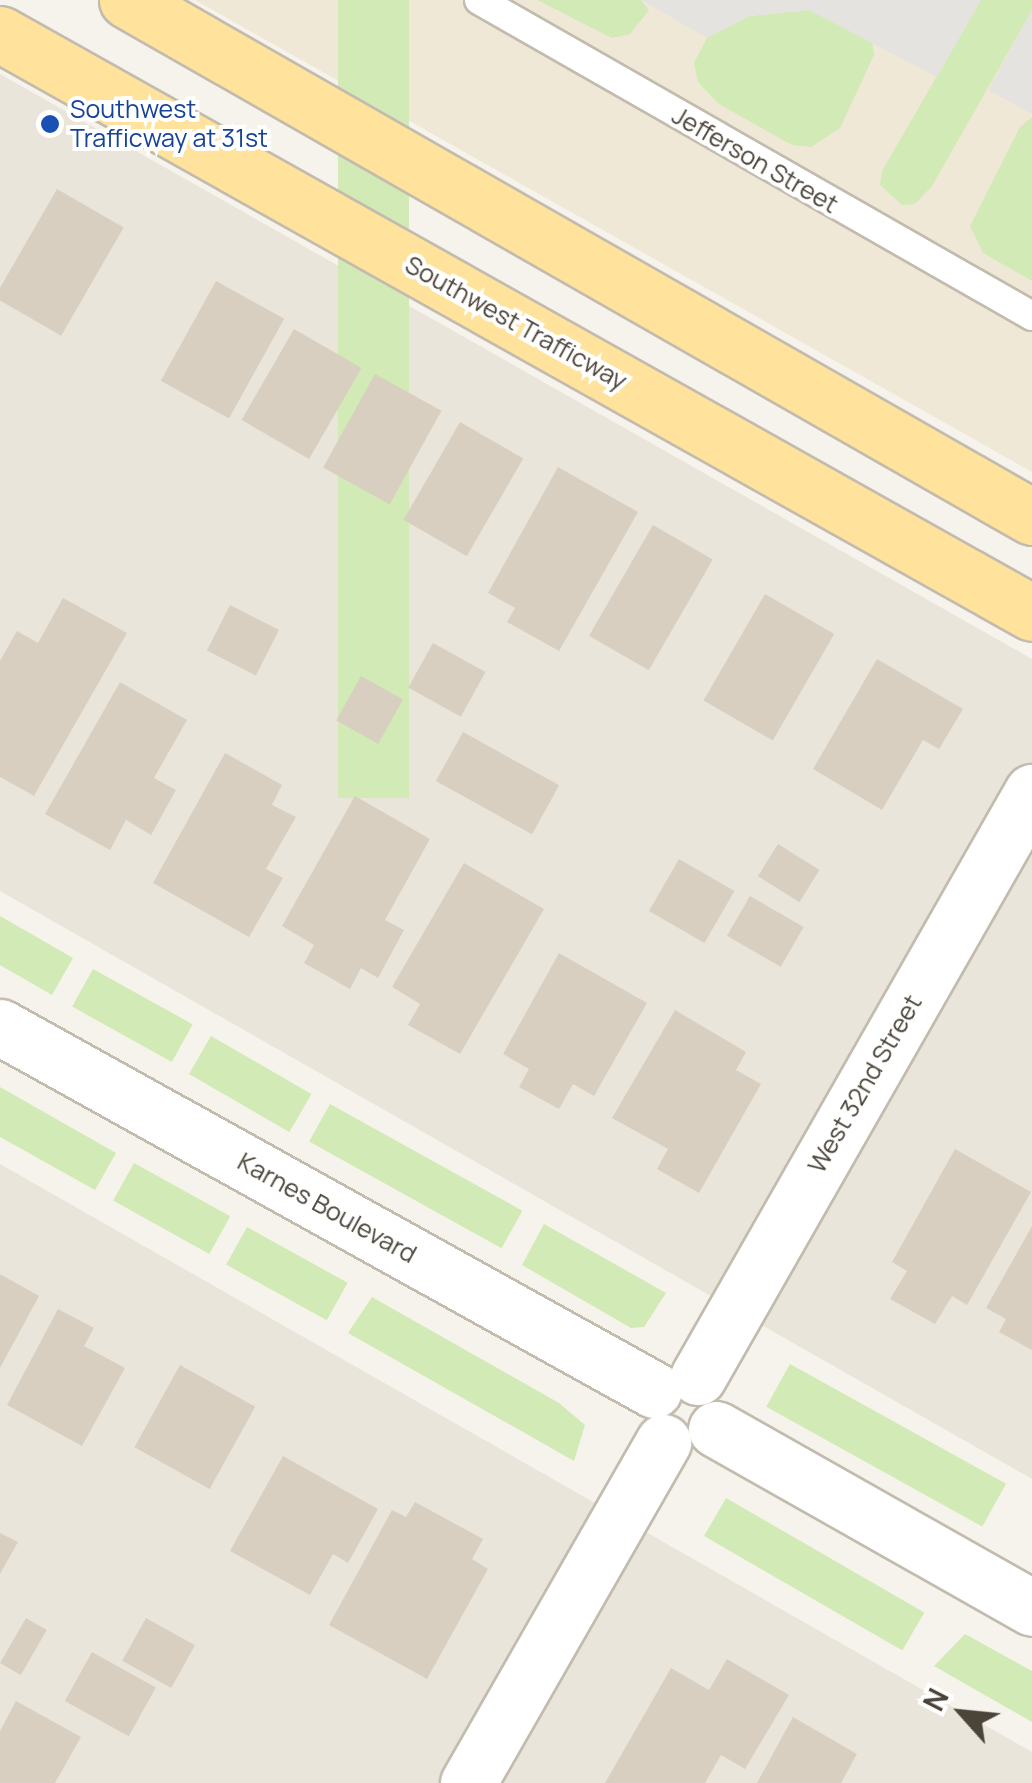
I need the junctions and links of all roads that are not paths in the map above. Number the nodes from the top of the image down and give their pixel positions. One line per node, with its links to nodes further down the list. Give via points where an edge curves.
1 (127, 0): 5 (main road)
2 (479, 0): 4 (lane, Jefferson Street)
3 (0, 34): 6 (main road, Southwest Trafficway)
4 (1032, 316)
5 (1032, 517)
6 (1032, 613)
7 (1032, 792): 9 (street, West 32nd Street)
8 (0, 1027): 9 (street, Karnes Boulevard)
9 (676, 1383): 10 (street, via 716,1394); 11 (street, via 648,1423)
10 (716, 1429): 11 (street, via 686,1448); 12 (street)
11 (663, 1442): 13 (street)
12 (1032, 1608)
13 (468, 1783)

